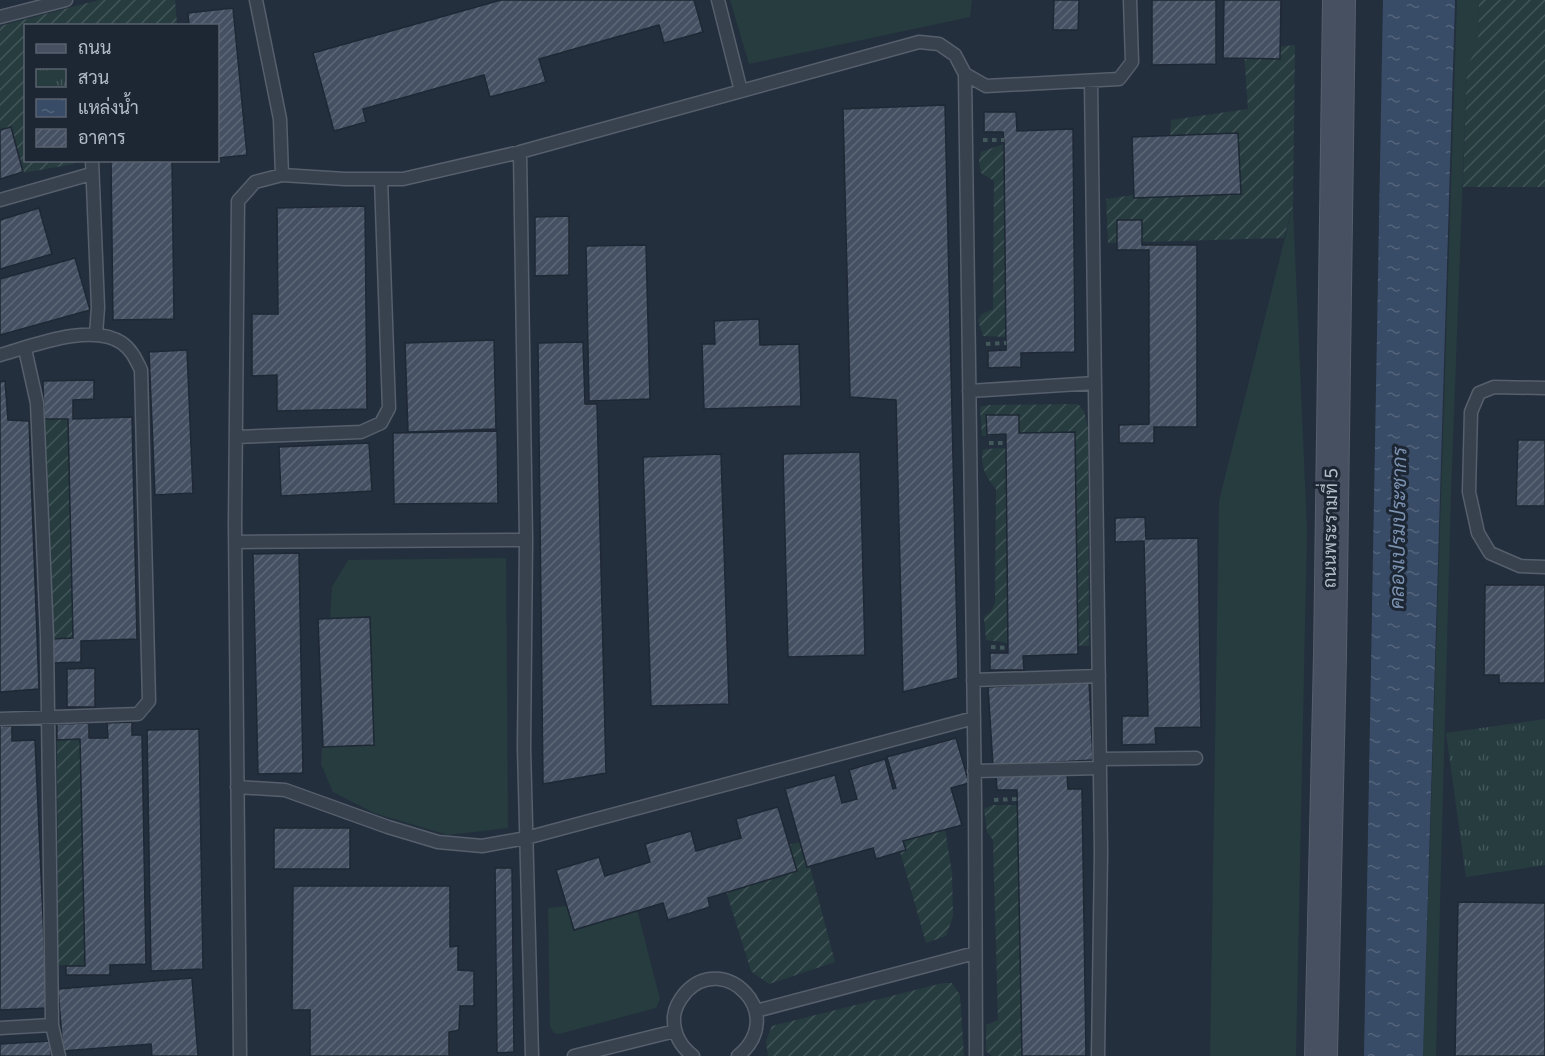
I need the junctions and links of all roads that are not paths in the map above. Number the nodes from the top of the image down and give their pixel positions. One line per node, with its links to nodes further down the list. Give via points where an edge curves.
1 (66, 0): 6 (lane)
2 (256, 0): 13 (lane, via 280,118)
3 (718, 0): 9 (lane)
4 (1130, 0): 8 (lane, via 1132,62 1119,79)
5 (1339, 0): 49 (main road, ถนนพระรามที่ 5)
6 (0, 16)
7 (965, 74): 8 (lane, via 987,86); 9 (lane, via 955,55 939,44 919,42); 21 (lane)
8 (1091, 81): 19 (lane)
9 (741, 91): 10 (lane)
10 (520, 152): 14 (lane, via 403,179); 23 (lane)
11 (92, 162): 12 (lane)
12 (91, 174): 15 (lane); 16 (lane)
13 (282, 175): 14 (lane); 22 (lane, via 255,182 238,201)
14 (381, 179): 22 (lane, via 389,408 381,423 362,432)
15 (0, 200)
16 (96, 334): 17 (lane); 28 (lane, via 121,342 132,352 141,370 149,701 138,714)
17 (25, 348): 18 (lane); 28 (lane, via 37,403)
18 (0, 355)
19 (1095, 383): 21 (lane); 26 (lane)
20 (1545, 388): 25 (lane, via 1494,387 1479,393 1471,412 1469,492 1478,533 1490,553 1520,566)
21 (969, 391): 27 (lane)
22 (236, 437): 24 (lane)
23 (526, 540): 24 (lane); 35 (lane)
24 (235, 542): 34 (lane)
25 (1545, 567)
26 (1099, 676): 27 (lane); 32 (lane)
27 (973, 680): 29 (lane)
28 (47, 718): 30 (lane); 38 (lane)
29 (974, 718): 33 (lane); 35 (lane)
30 (0, 719)
31 (1196, 758): 32 (lane)
32 (1100, 763): 33 (lane); 48 (lane)
33 (974, 771): 36 (lane)
34 (237, 787): 35 (lane, via 285,790 438,842 482,846); 42 (lane)
35 (526, 838): 43 (lane)
36 (975, 953): 37 (lane); 47 (lane)
37 (756, 1011): 40 (lane, via 750,998 735,984 715,979 702,982 689,988 680,999 674,1011); 46 (lane, via 754,1037)
38 (52, 1025): 39 (lane); 41 (lane)
39 (0, 1028)
40 (675, 1031): 44 (lane); 45 (lane)
41 (59, 1056)
42 (240, 1056)
43 (532, 1056)
44 (574, 1056)
45 (693, 1056)
46 (738, 1056)
47 (976, 1056)
48 (1098, 1056)
49 (1321, 1056)

